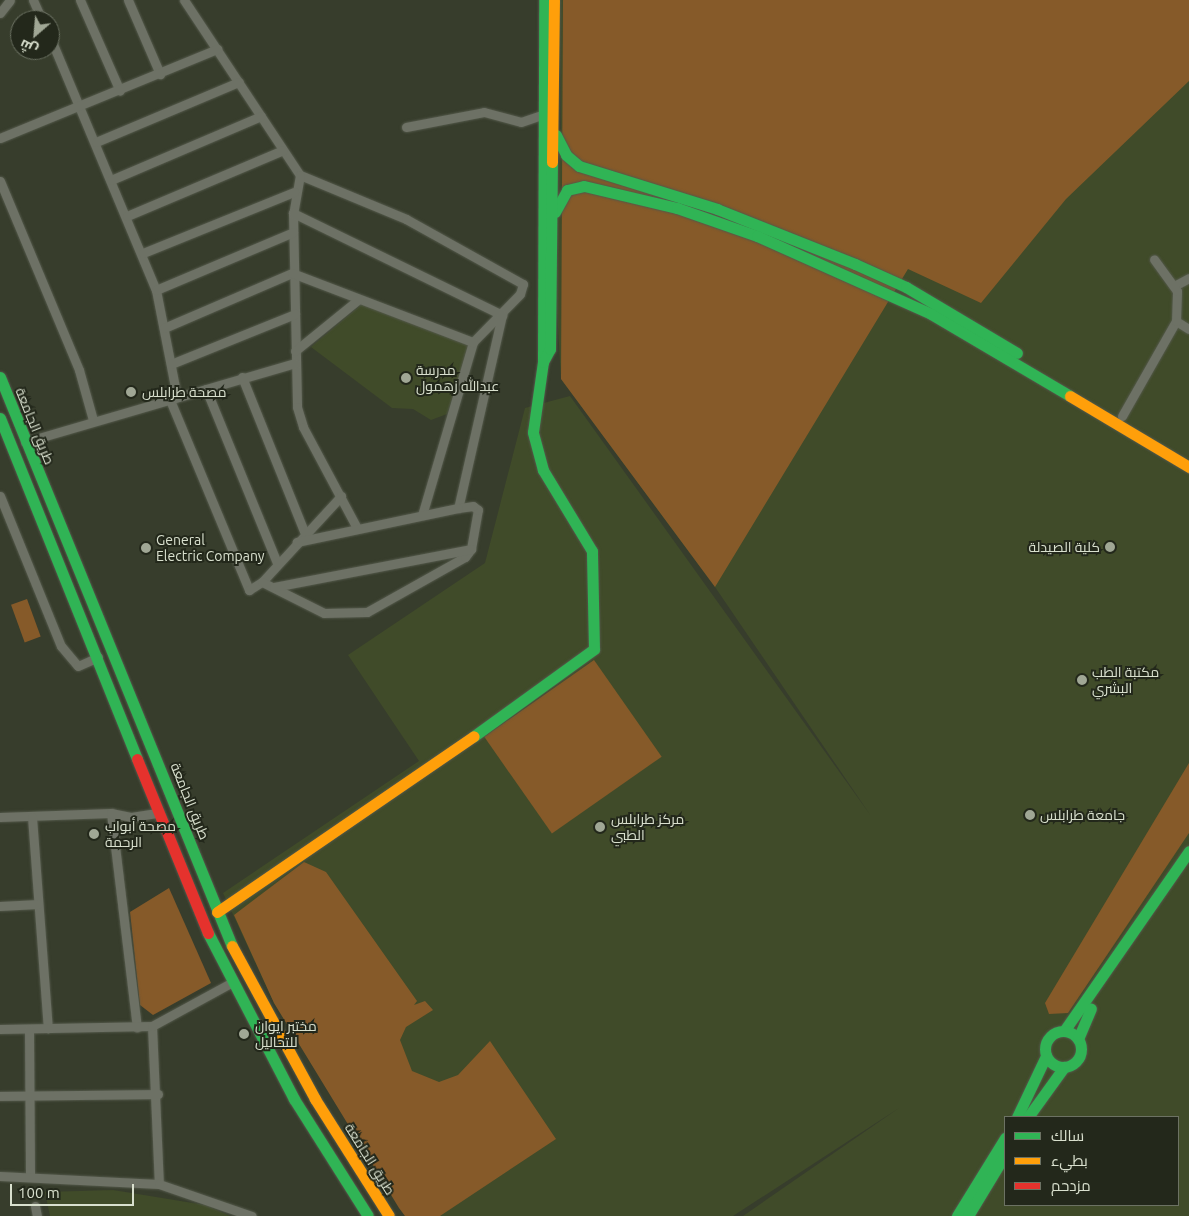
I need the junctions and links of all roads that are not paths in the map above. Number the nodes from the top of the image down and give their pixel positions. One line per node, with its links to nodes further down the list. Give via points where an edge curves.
1 (10, 0): 7 (street)
2 (80, 0): 12 (street)
3 (128, 0): 10 (street)
4 (184, 0): 8 (street)
5 (544, 0): 14 (main road)
6 (554, 0): 17 (main road)
7 (0, 13)
8 (216, 49): 10 (street); 11 (street)
9 (60, 60): 13 (street)
10 (160, 74): 12 (street)
11 (238, 82): 15 (street); 19 (street)
12 (120, 91): 13 (street)
13 (81, 108): 18 (street); 19 (street)
14 (544, 114): 16 (street, via 521,122 484,112); 48 (main road, via 540,348)
15 (261, 116): 20 (street); 23 (street)
16 (406, 127)
17 (554, 128): 22 (main road, via 573,162); 30 (main road)
18 (0, 138)
19 (96, 142): 23 (street)
20 (283, 150): 21 (street); 29 (street)
21 (300, 175): 25 (street); 42 (street, via 406,219 518,278 524,289)
22 (615, 177): 26 (main road); 27 (main road)
23 (111, 180): 29 (street)
24 (0, 181): 57 (street, via 79,370)
25 (294, 192): 28 (street); 32 (street)
26 (612, 192): 27 (main road); 30 (main road, via 584,186 567,190)
27 (638, 192): 37 (main road, via 775,231); 39 (main road, via 757,236)
28 (293, 213): 31 (street); 42 (street)
29 (127, 216): 32 (street)
30 (552, 224): 48 (main road, via 550,348)
31 (293, 232): 34 (street); 38 (street)
32 (142, 253): 38 (street)
33 (1154, 259): 36 (street)
34 (292, 274): 40 (street); 41 (street); 44 (street)
35 (1189, 278): 36 (street)
36 (1174, 286): 43 (street)
37 (906, 287): 39 (main road); 55 (main road)
38 (156, 290): 44 (street)
39 (900, 298): 60 (main road, via 1048,381)
40 (359, 299): 46 (street); 47 (street)
41 (295, 314): 47 (street); 50 (street)
42 (502, 315): 46 (street); 63 (street)
43 (1176, 321): 45 (street); 55 (street)
44 (164, 328): 50 (street)
45 (1189, 329)
46 (473, 342): 64 (street)
47 (295, 351): 49 (street)
48 (543, 362): 81 (main road, via 533,432 535,453 592,551 594,649)
49 (295, 363): 52 (street); 62 (street, via 299,417)
50 (170, 364): 54 (street)
51 (0, 377): 58 (main road, طريق الجامعة)
52 (242, 377): 53 (street); 66 (street)
53 (206, 390): 54 (street); 69 (street)
54 (174, 398): 57 (street); 70 (street, via 245,587 253,590)
55 (1122, 416): 59 (main road)
56 (0, 418): 72 (main road, طريق الجامعة)
57 (93, 420): 58 (street)
58 (25, 442): 81 (main road, طريق الجامعة)
59 (1189, 459)
60 (1189, 467)
61 (0, 496): 72 (street, via 61,646 78,666)
62 (340, 496): 65 (street); 66 (street)
63 (458, 508): 64 (street); 68 (street, via 473,506 478,510)
64 (422, 515): 65 (street)
65 (357, 528): 67 (street)
66 (305, 534): 67 (street)
67 (297, 542): 69 (street)
68 (471, 549): 71 (street); 71 (street, via 465,557 355,616 324,613)
69 (277, 564): 70 (street)
70 (262, 582): 71 (street)
71 (274, 587)
72 (98, 657): 73 (main road, طريق الجامعة)
73 (157, 812): 74 (street, via 131,817); 82 (main road, طريق الجامعة)
74 (111, 813): 75 (street); 85 (street)
75 (32, 816): 76 (street); 79 (street)
76 (0, 817)
77 (1189, 851): 88 (main road)
78 (1189, 864): 89 (main road, via 1089,1012)
79 (38, 904): 80 (street); 84 (street)
80 (0, 906)
81 (217, 912): 104 (main road, طريق الجامعة, via 266,1015)
82 (231, 983): 83 (street); 103 (main road, طريق الجامعة, via 294,1099)
83 (152, 1026): 85 (street); 92 (street)
84 (48, 1028): 85 (street); 87 (street)
85 (137, 1028)
86 (0, 1029): 87 (street)
87 (29, 1029): 94 (street)
88 (1064, 1030): 89 (main road); 90 (main road, via 1049,1037)
89 (1078, 1039): 91 (main road, via 1079,1056)
90 (1046, 1056): 91 (main road); 95 (main road)
91 (1064, 1066): 96 (main road)
92 (158, 1094): 94 (street); 101 (street)
93 (0, 1096): 94 (street)
94 (30, 1096): 99 (street)
95 (1017, 1116)
96 (1029, 1116)
97 (1004, 1140): 105 (main road)
98 (1004, 1157): 106 (main road)
99 (30, 1175): 100 (street); 101 (street)
100 (0, 1176)
101 (159, 1184): 102 (street)
102 (252, 1216)
103 (368, 1216)
104 (389, 1216)
105 (957, 1216)
106 (968, 1216)

